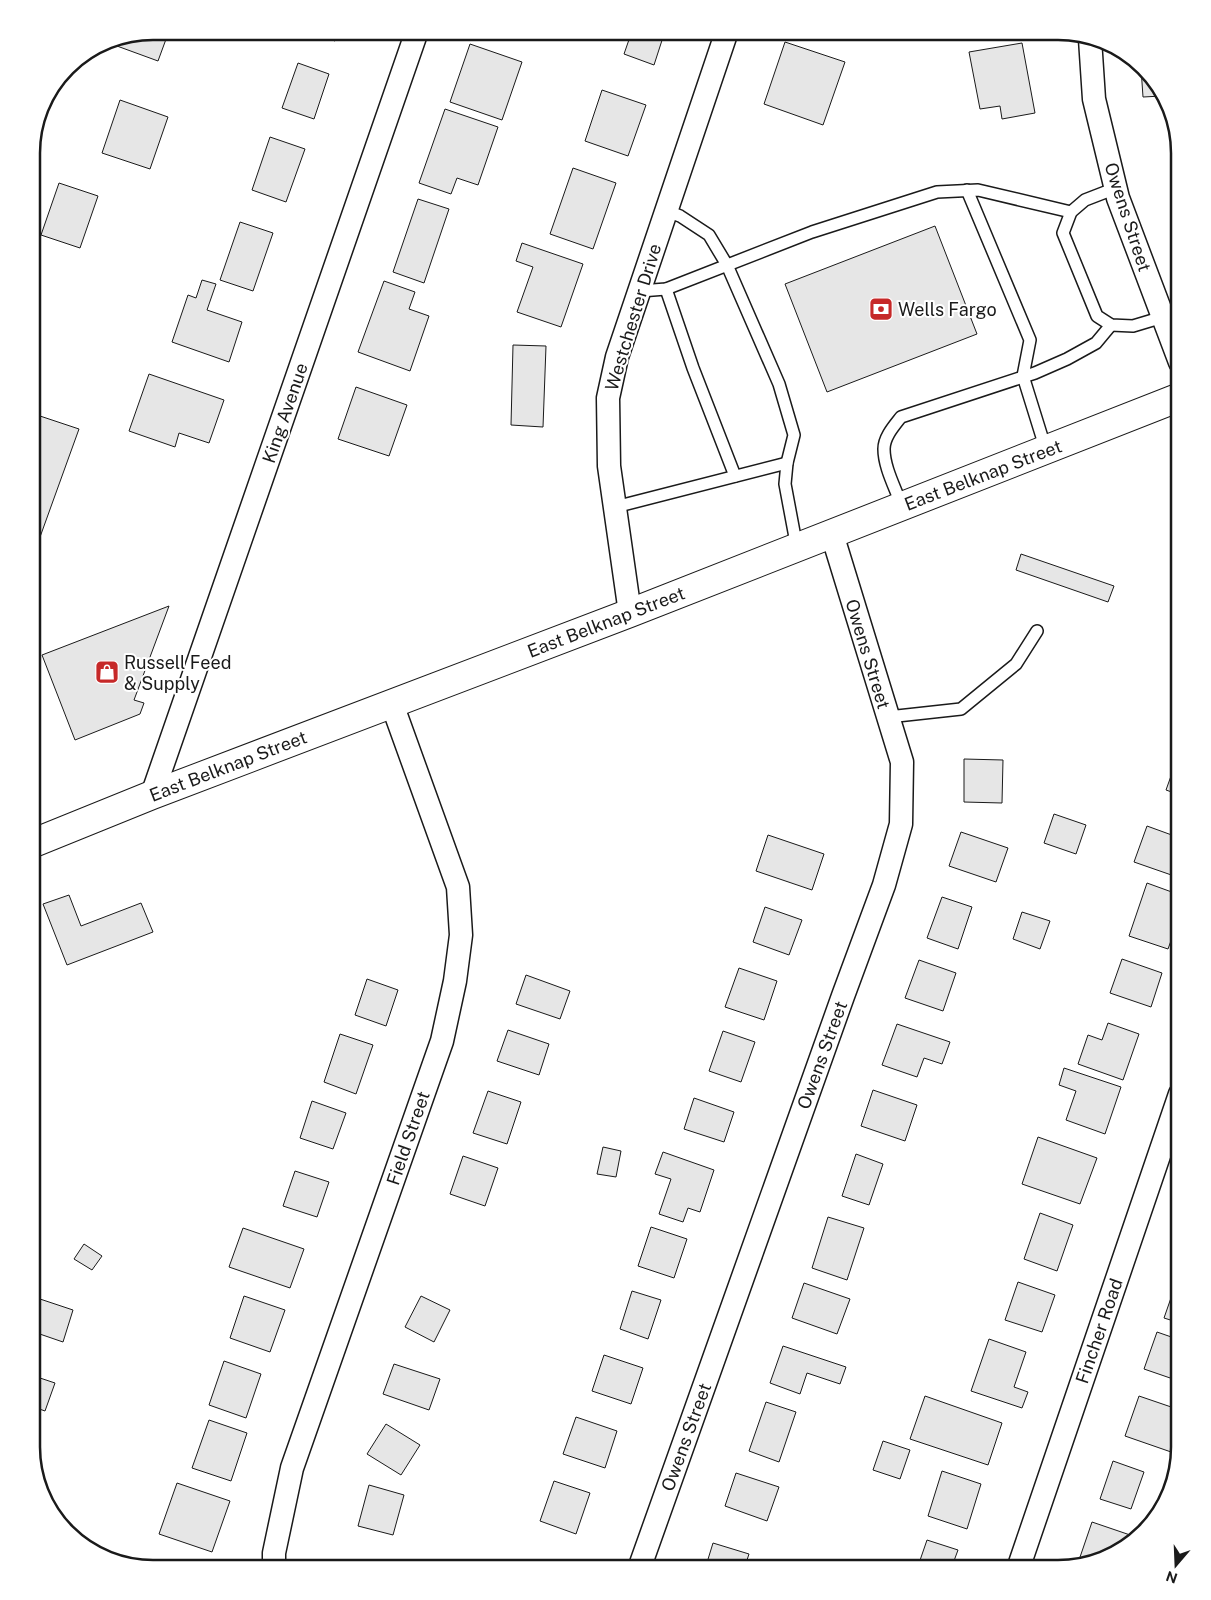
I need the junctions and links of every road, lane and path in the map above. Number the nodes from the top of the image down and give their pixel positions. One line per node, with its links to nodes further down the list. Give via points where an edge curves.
1 (415, 40): 27 (street, King Avenue)
2 (724, 40): 6 (street, Westchester Drive)
3 (1090, 45): 4 (street, Owens Street, via 1094,99)
4 (1116, 188): 7 (lane, via 1086,200); 11 (street, Owens Street)
5 (967, 190): 7 (lane); 8 (lane, via 937,192 812,232); 14 (lane, via 1030,340)
6 (666, 211): 8 (lane, via 709,235); 10 (street, Westchester Drive)
7 (1071, 212): 12 (lane, via 1063,233 1097,316)
8 (727, 265): 9 (lane); 17 (lane, via 782,392 794,435)
9 (666, 289): 10 (lane); 18 (lane)
10 (640, 291): 19 (street, Westchester Drive, via 608,398 609,466)
11 (1163, 317): 12 (lane, via 1133,326); 13 (street, Owens Street)
12 (1111, 325): 14 (lane, via 1096,343 1067,359)
13 (1171, 338)
14 (1023, 376): 16 (lane); 20 (lane, via 900,417 889,432 884,448 888,470)
15 (1171, 401): 16 (main road, East Belknap Street)
16 (1046, 450): 20 (main road, East Belknap Street)
17 (787, 463): 18 (lane); 22 (lane, via 785,484)
18 (735, 476): 19 (lane)
19 (615, 507): 23 (street, Westchester Drive)
20 (902, 507): 21 (main road, East Belknap Street)
21 (832, 534): 22 (main road, East Belknap Street); 26 (street, Owens Street)
22 (797, 548): 23 (main road, East Belknap Street)
23 (630, 613): 25 (main road, East Belknap Street)
24 (1037, 631): 26 (lane, via 1016,664 961,709)
25 (392, 704): 27 (main road, East Belknap Street); 30 (street, Field Street, via 458,887 461,935 455,981 442,1041 292,1468)
26 (888, 718): 31 (street, Owens Street, via 902,762 901,824 884,885)
27 (152, 795): 28 (main road, East Belknap Street)
28 (40, 840)
29 (1171, 1120): 32 (street, Fincher Road)
30 (274, 1560)
31 (642, 1560)
32 (1021, 1560)

